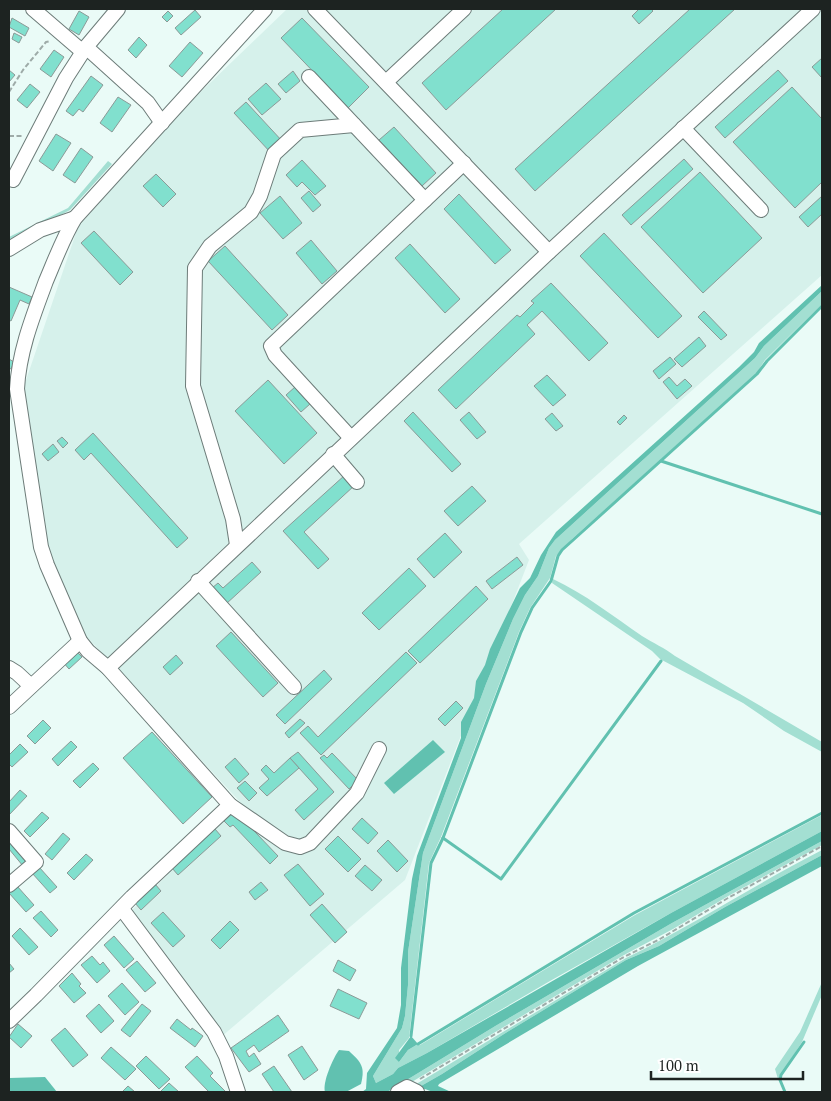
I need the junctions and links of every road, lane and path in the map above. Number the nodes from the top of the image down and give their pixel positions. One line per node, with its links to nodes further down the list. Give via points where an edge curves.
1 (33, 9): 7 (street)
2 (118, 9): 8 (street)
3 (265, 9): 12 (street)
4 (315, 9): 10 (street)
5 (464, 9): 10 (street)
6 (812, 9): 14 (street)
7 (68, 39): 8 (street); 11 (path, via 46,42 22,70)
8 (84, 49): 12 (street, via 148,103); 16 (street)
9 (309, 77): 13 (street)
10 (386, 82): 15 (street)
11 (9, 92)
12 (162, 123): 19 (street)
13 (354, 124): 17 (street); 25 (street, via 300,130 274,154 251,212 210,246 195,268 193,386 233,519)
14 (683, 128): 18 (street); 21 (street)
15 (464, 163): 17 (street); 21 (street)
16 (13, 180)
17 (425, 200): 22 (street, via 271,346)
18 (761, 210)
19 (75, 218): 20 (street, via 40,230); 27 (street, via 32,319 18,368 17,389 41,547)
20 (9, 249)
21 (549, 252): 22 (street)
22 (351, 438): 23 (street)
23 (334, 454): 24 (street); 25 (street)
24 (357, 482)
25 (237, 545): 26 (street)
26 (198, 581): 29 (street); 31 (street)
27 (80, 641): 29 (street); 30 (street)
28 (9, 668): 30 (street)
29 (108, 668): 34 (street)
30 (30, 686): 32 (street)
31 (294, 687)
32 (9, 707)
33 (379, 749): 34 (street, via 357,793 310,843 300,847 285,843)
34 (230, 805): 38 (street)
35 (9, 831): 37 (street, via 36,862)
36 (822, 846): 40 (path, via 622,958)
37 (9, 885)
38 (122, 909): 39 (street); 41 (street, via 214,1032)
39 (9, 1021)
40 (407, 1090)
41 (238, 1092)

